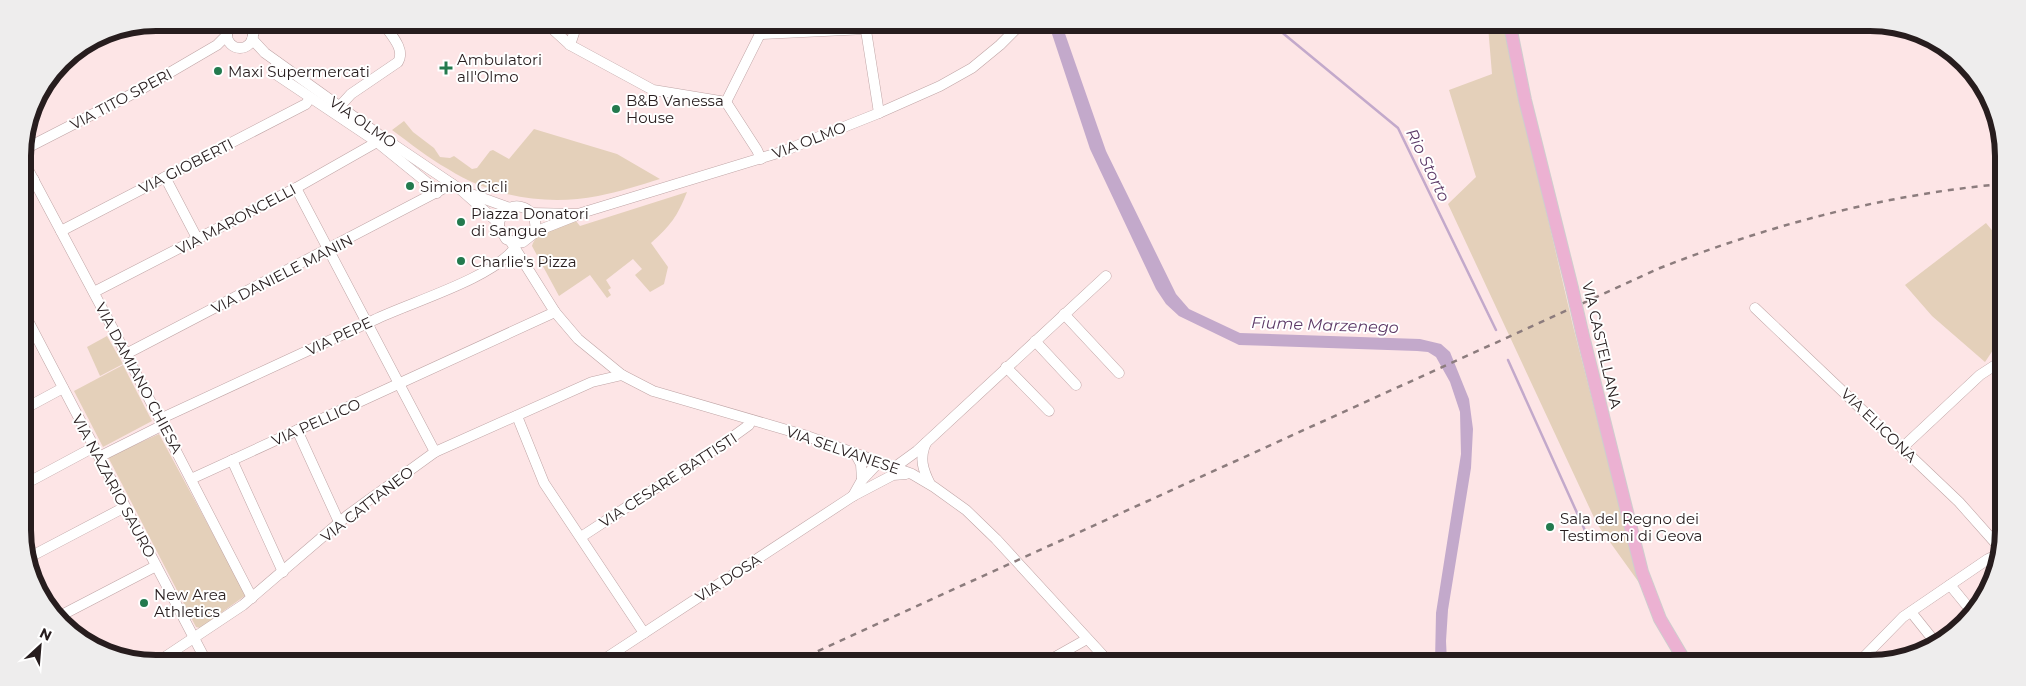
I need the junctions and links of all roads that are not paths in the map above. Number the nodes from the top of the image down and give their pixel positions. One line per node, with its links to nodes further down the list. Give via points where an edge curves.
1 (1014, 31): 22 (street, VIA OLMO, via 972,68)
2 (1511, 31): 102 (main road, VIA CASTELLANA, bridge, via 1524,100 1642,572 1660,620)
3 (229, 32): 14 (street, VIA TITO SPERI)
4 (232, 32): 16 (street, via 229,42)
5 (250, 32): 13 (street)
6 (254, 32): 13 (street)
7 (389, 32): 21 (street, via 400,49 398,62 351,94)
8 (556, 32): 15 (street)
9 (574, 32): 15 (street)
10 (796, 32): 12 (street)
11 (867, 32): 22 (street)
12 (760, 34): 20 (street)
13 (252, 37): 16 (street); 17 (street)
14 (217, 45): 16 (street); 24 (street, VIA TITO SPERI, via 140,90)
15 (570, 45): 20 (street, via 653,90)
16 (240, 47): 17 (street)
17 (264, 53): 18 (street, VIA OLMO)
18 (277, 62): 19 (street, VIA OLMO, via 274,73); 21 (street, VIA OLMO)
19 (310, 98): 23 (street, VIA OLMO); 27 (street, VIA GIOBERTI, via 306,104)
20 (726, 102): 25 (street)
21 (340, 106): 23 (street, VIA OLMO)
22 (879, 113): 25 (street, VIA OLMO)
23 (379, 139): 29 (street, VIA OLMO); 30 (street, VIA MARONCELLI); 32 (street, VIA OLMO)
24 (32, 145)
25 (761, 159): 35 (street, VIA OLMO)
26 (32, 176): 28 (street, VIA DAMIANO CHIESA)
27 (165, 177): 37 (street, VIA GIOBERTI); 39 (street)
28 (34, 180): 37 (street, VIA DAMIANO CHIESA)
29 (452, 184): 31 (street, VIA OLMO); 32 (street, VIA DANIELE MANIN)
30 (296, 188): 39 (street, VIA MARONCELLI); 41 (street)
31 (461, 190): 33 (street, VIA OLMO); 36 (street, VIA OLMO, via 487,211)
32 (437, 194): 41 (street, VIA DANIELE MANIN)
33 (510, 208): 34 (street, VIA OLMO, via 522,207); 36 (street, via 502,215)
34 (532, 213): 35 (street, VIA OLMO); 38 (street, via 536,222)
35 (578, 214): 38 (street, VIA OLMO)
36 (499, 226): 40 (street, VIA OLMO, via 502,235)
37 (61, 231): 43 (street, VIA DAMIANO CHIESA)
38 (532, 236): 40 (street, VIA OLMO); 44 (street, VIA SELVANESE, via 528,252)
39 (198, 240): 43 (street, VIA MARONCELLI)
40 (513, 245): 44 (street, VIA SELVANESE); 48 (street, VIA PEPE, via 498,264)
41 (329, 249): 48 (street); 51 (street, VIA DANIELE MANIN)
42 (1106, 276): 47 (street)
43 (94, 292): 51 (street, VIA DAMIANO CHIESA)
44 (546, 296): 46 (street, VIA SELVANESE)
45 (1754, 308): 69 (street, VIA ELICONA)
46 (555, 312): 52 (street, VIA SELVANESE); 59 (street, VIA PELLICO)
47 (1064, 314): 50 (street); 56 (street)
48 (368, 323): 59 (street); 66 (street, VIA PEPE)
49 (32, 335): 61 (street, VIA NAZARIO SAURO)
50 (1035, 341): 54 (street); 60 (street)
51 (126, 354): 66 (street, VIA DAMIANO CHIESA)
52 (597, 356): 55 (street, VIA SELVANESE); 58 (street, via 598,368)
53 (1995, 365): 69 (street, via 1980,375)
54 (1006, 367): 63 (street); 68 (street)
55 (612, 368): 57 (street, VIA SELVANESE); 58 (street, VIA CATTANEO)
56 (1119, 373)
57 (622, 375): 58 (street, VIA CATTANEO); 65 (street, VIA SELVANESE, via 653,391)
58 (592, 382): 64 (street, VIA CATTANEO)
59 (400, 384): 67 (street, VIA PELLICO); 71 (street)
60 (1076, 385)
61 (63, 388): 62 (street); 70 (street, VIA NAZARIO SAURO)
62 (31, 405)
63 (1049, 411)
64 (516, 416): 71 (street, VIA CATTANEO); 85 (street, via 544,483)
65 (751, 420): 72 (street, VIA SELVANESE); 85 (street, VIA CESARE BATTISTI, via 749,425 720,446)
66 (161, 422): 70 (street, VIA PEPE); 77 (street, VIA DAMIANO CHIESA)
67 (296, 430): 73 (street, VIA PELLICO); 84 (street)
68 (927, 442): 75 (street); 80 (street, via 921,457)
69 (1902, 448): 86 (street, VIA ELICONA, via 1960,502)
70 (96, 452): 79 (street, VIA PEPE); 83 (street, VIA NAZARIO SAURO)
71 (436, 452): 84 (street, VIA CATTANEO)
72 (855, 453): 74 (street, VIA SELVANESE); 78 (street, via 861,464)
73 (232, 460): 77 (street, VIA PELLICO); 90 (street)
74 (879, 462): 75 (street, VIA SELVANESE); 78 (street); 81 (street, via 879,476)
75 (895, 467): 76 (street, VIA SELVANESE)
76 (912, 474): 80 (street, VIA SELVANESE); 81 (street, VIA DOSA, via 893,475)
77 (191, 479): 92 (street, VIA DAMIANO CHIESA)
78 (862, 480): 82 (street)
79 (31, 481)
80 (930, 484): 98 (street, VIA SELVANESE, via 996,539)
81 (873, 487): 82 (street, VIA DOSA)
82 (853, 496): 96 (street, VIA DOSA)
83 (124, 507): 87 (street); 89 (street, VIA NAZARIO SAURO)
84 (339, 522): 90 (street, VIA CATTANEO)
85 (581, 537): 96 (street)
86 (1994, 542)
87 (34, 555)
88 (1992, 558): 91 (street)
89 (156, 566): 95 (street); 99 (street, VIA NAZARIO SAURO)
90 (283, 572): 92 (street, VIA CATTANEO)
91 (1950, 585): 93 (street); 94 (street)
92 (252, 598): 99 (street, VIA CATTANEO)
93 (1968, 607)
94 (1911, 612): 97 (street); 103 (street)
95 (64, 614)
96 (644, 633): 106 (street, VIA DOSA)
97 (1932, 638)
98 (1087, 639): 100 (street); 101 (street, VIA SELVANESE)
99 (194, 640): 104 (street, VIA CATTANEO); 105 (street, VIA NAZARIO SAURO)
100 (1060, 654)
101 (1102, 654)
102 (1681, 654)
103 (1867, 654)
104 (169, 655)
105 (203, 655)
106 (611, 655)

